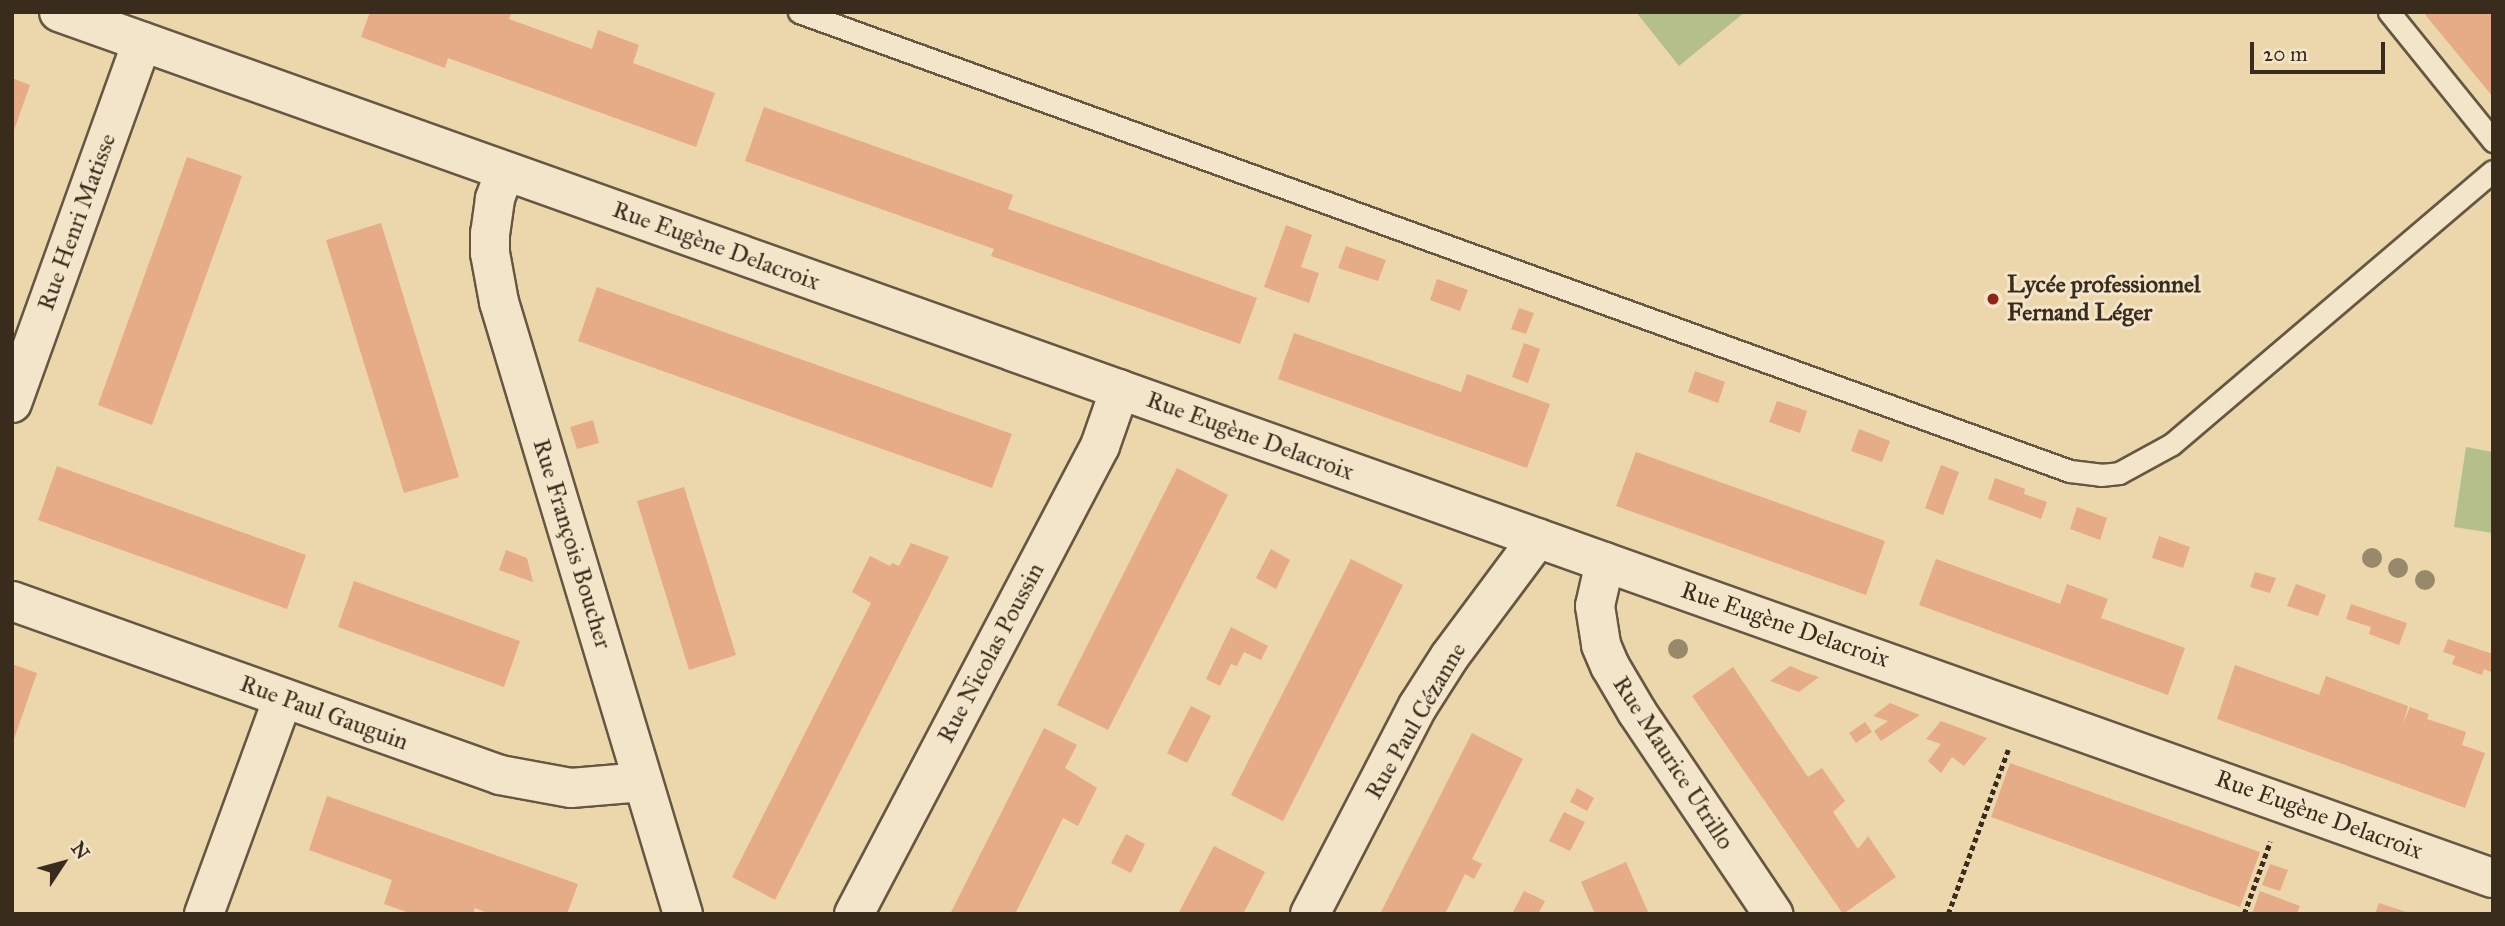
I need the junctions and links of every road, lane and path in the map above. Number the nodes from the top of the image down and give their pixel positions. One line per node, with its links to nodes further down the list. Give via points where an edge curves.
1 (58, 12): 4 (street, Rue Eugène Delacroix)
2 (799, 12): 7 (lane, via 2070,471 2101,475 2119,474 2172,444)
3 (2389, 12): 5 (lane)
4 (142, 42): 6 (street, Rue Eugène Delacroix); 9 (street, Rue Henri Matisse)
5 (2493, 141)
6 (505, 171): 8 (street, Rue Eugène Delacroix); 15 (street, Rue François Boucher, via 490,233 499,302)
7 (2493, 171)
8 (1120, 390): 10 (street, Rue Eugène Delacroix); 22 (street, Rue Nicolas Poussin, via 1100,446)
9 (12, 402)
10 (1538, 538): 11 (street, Rue Eugène Delacroix); 23 (street, Rue Paul Cézanne, via 1418,706)
11 (1605, 562): 14 (street, Rue Eugène Delacroix); 24 (street, Rue Maurice Utrillo, via 1595,606 1601,645 1610,666)
12 (12, 601): 13 (street, Rue Paul Gauguin)
13 (284, 698): 15 (street, Rue Paul Gauguin, via 524,781 571,788); 20 (street)
14 (2023, 709): 16 (street, Rue Eugène Delacroix); 25 (path)
15 (643, 782): 21 (street, Rue François Boucher)
16 (2285, 803): 17 (street, Rue Eugène Delacroix); 26 (path)
17 (2442, 859): 18 (street, Rue Eugène Delacroix); 19 (street, Rue Eugène Delacroix)
18 (2493, 860)
19 (2493, 878)
20 (204, 914)
21 (683, 914)
22 (854, 914)
23 (1310, 914)
24 (1773, 914)
25 (1948, 914)
26 (2244, 914)

